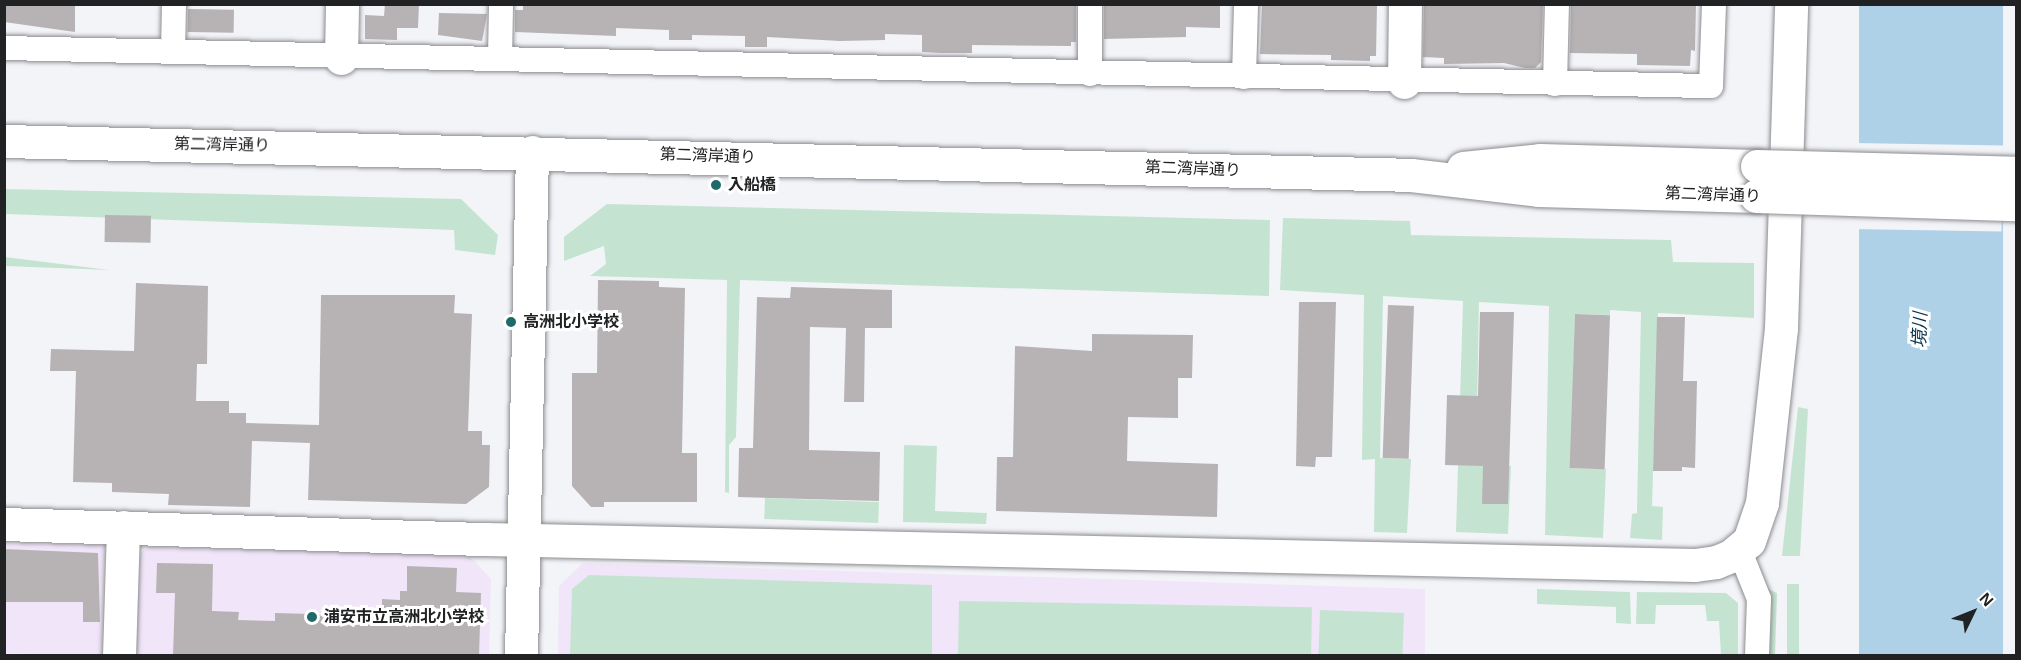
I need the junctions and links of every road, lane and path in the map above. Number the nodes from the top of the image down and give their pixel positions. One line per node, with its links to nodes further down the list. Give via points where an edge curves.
1 (174, 4): 11 (street)
2 (342, 4): 12 (street)
3 (501, 4): 13 (street)
4 (1090, 4): 14 (street)
5 (1246, 4): 15 (street)
6 (1405, 4): 16 (street)
7 (1557, 4): 17 (street)
8 (1714, 4): 17 (street, via 1711,86)
9 (1791, 4): 26 (street, via 1776,386 1762,503 1749,541)
10 (4, 48): 11 (street)
11 (173, 52): 12 (street)
12 (341, 57): 13 (street)
13 (500, 58): 14 (street)
14 (1090, 74): 15 (street)
15 (1244, 76): 16 (street)
16 (1404, 82): 17 (street)
17 (1555, 84)
18 (4, 141): 19 (street, 第二湾岸通り)
19 (532, 152): 21 (street, 第二湾岸通り); 25 (street)
20 (2016, 173): 21 (street, 第二湾岸通り, bridge, via 1540,160)
21 (1411, 175): 22 (street, 第二湾岸通り, bridge, via 1538,190)
22 (2016, 204)
23 (4, 524): 24 (street)
24 (123, 527): 25 (street); 27 (street)
25 (523, 539): 26 (street, via 1695,565 1716,562); 28 (street)
26 (1739, 549): 29 (street, via 1759,599)
27 (119, 656)
28 (521, 656)
29 (1757, 656)

